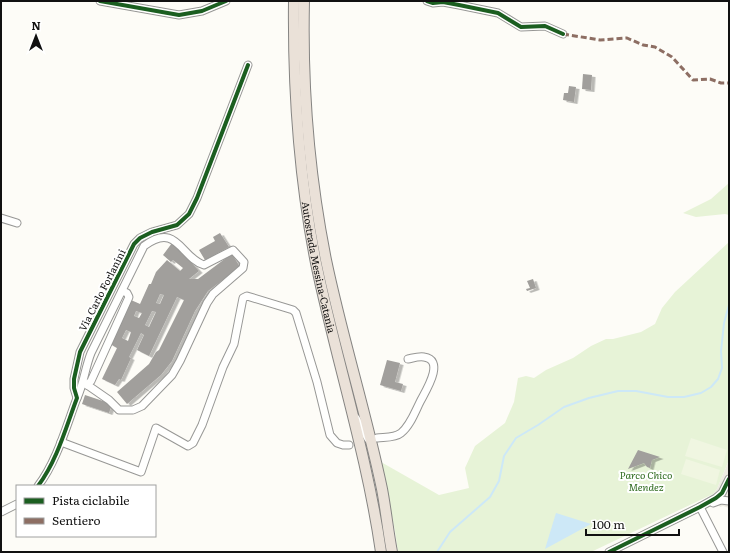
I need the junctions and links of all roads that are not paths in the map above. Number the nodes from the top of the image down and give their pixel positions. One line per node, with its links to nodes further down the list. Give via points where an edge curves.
1 (100, 1): 2 (street, via 179,15 202,11)
2 (226, 1)
3 (294, 1): 14 (highway, Autostrada Messina-Catania, via 295,92 304,191 316,262)
4 (304, 1): 14 (highway, Autostrada Messina-Catania, via 305,92 315,196)
5 (427, 1): 6 (street, via 459,4 498,13 521,27 544,26)
6 (563, 34)
7 (248, 65): 13 (street, Via Carlo Forlanini, via 197,198 188,214 177,225 152,232 134,244 80,352 74,379)
8 (1, 218): 9 (street)
9 (17, 223)
10 (122, 291): 12 (street, via 88,359); 12 (street, via 129,297 91,381); 12 (street, via 144,246 159,238 175,241 198,263 204,265 233,250 244,262 243,268 213,294 172,375 142,406 133,410 119,410)
11 (408, 358): 16 (street, via 428,358 433,366 432,380 401,433)
12 (85, 384): 13 (street)
13 (77, 398): 15 (street, Via Carlo Forlanini)
14 (357, 409): 16 (highway, Autostrada Messina-Catania); 16 (street)
15 (61, 442): 16 (street, via 141,472 156,428 188,446 192,443 202,425 223,366 234,344 243,298 247,296 296,313 330,435 337,443 343,445); 18 (street, Via Carlo Forlanini)
16 (364, 443): 24 (highway, Autostrada Messina-Catania); 25 (highway, Autostrada Messina-Catania, via 382,489)
17 (729, 480): 19 (street); 22 (street, via 722,493)
18 (39, 485)
19 (729, 492)
20 (729, 501): 22 (street, via 721,500)
21 (16, 504): 23 (street)
22 (700, 508): 26 (street); 27 (street)
23 (1, 512)
24 (381, 552)
25 (392, 552)
26 (609, 552)
27 (723, 552)

